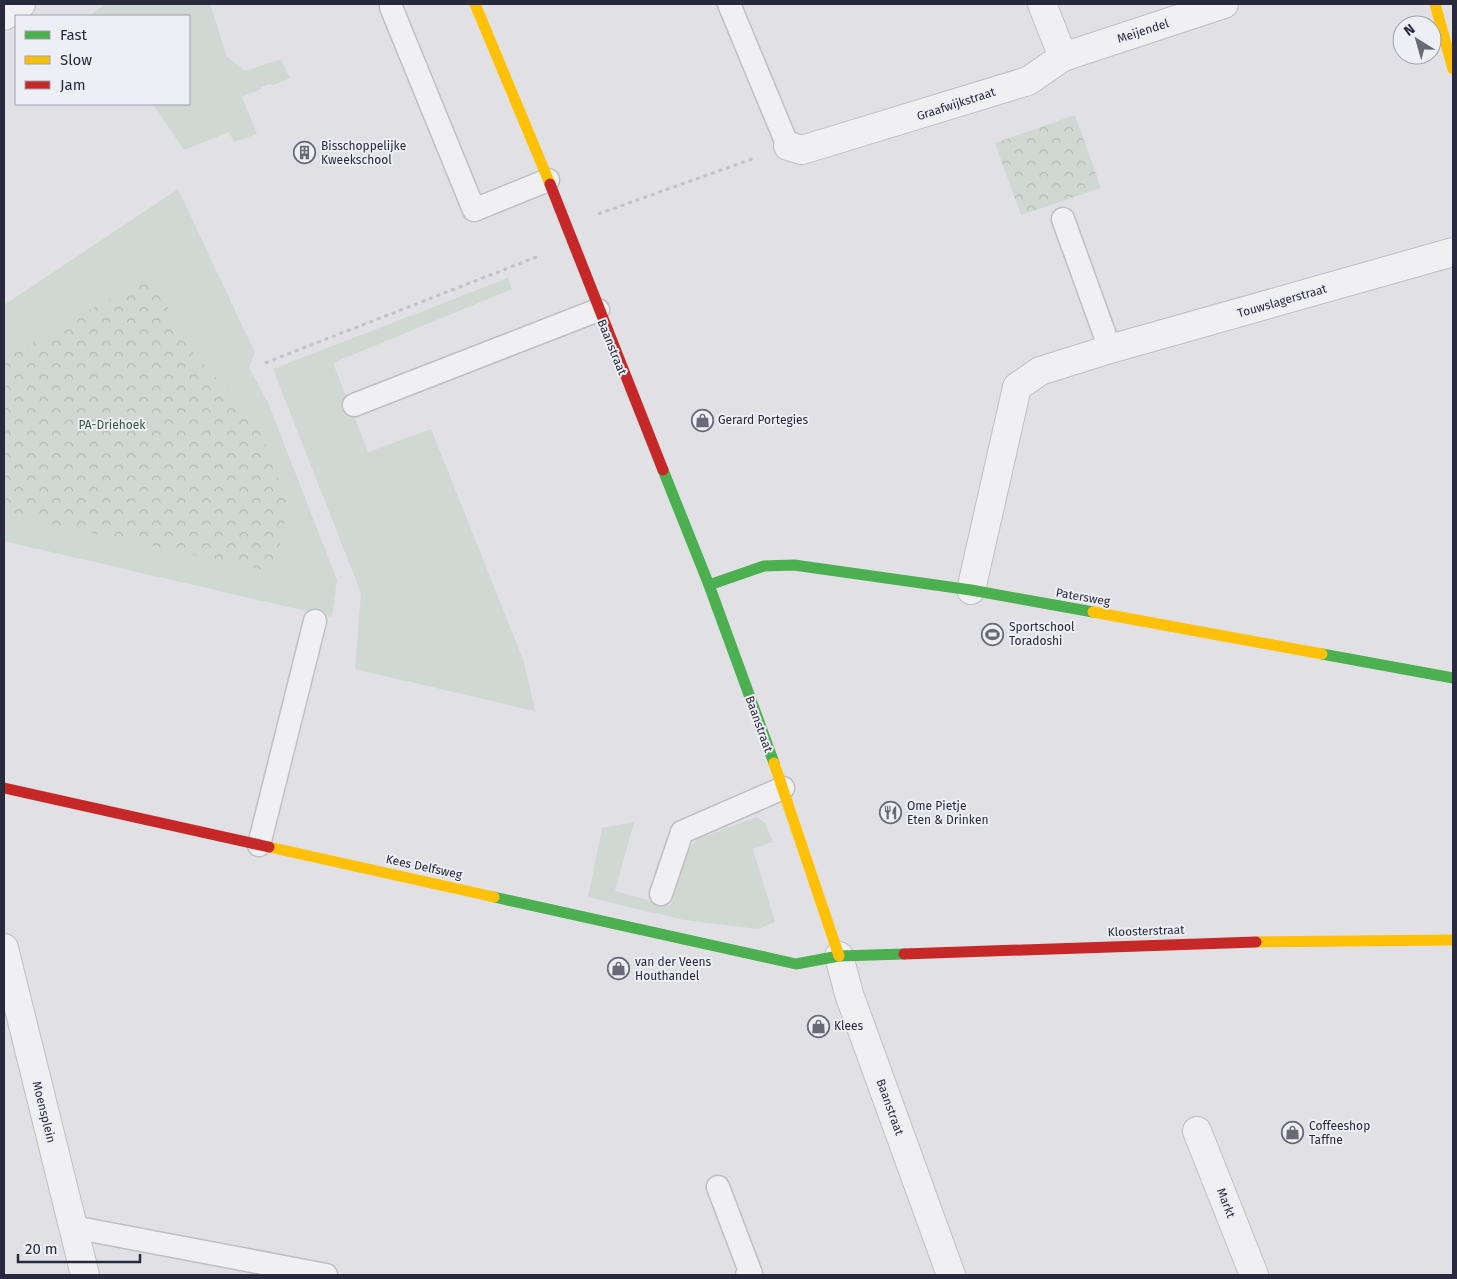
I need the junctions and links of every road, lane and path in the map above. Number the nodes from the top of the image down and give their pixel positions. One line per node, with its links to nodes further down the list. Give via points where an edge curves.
1 (21, 4): 8 (street)
2 (475, 4): 12 (street, Baanstraat)
3 (1042, 4): 9 (street)
4 (1224, 4): 9 (street, Meijendel)
5 (1435, 4): 10 (street)
6 (736, 6): 11 (lane)
7 (391, 7): 12 (lane, via 474,210)
8 (4, 16)
9 (1063, 57): 11 (street, Graafwijkstraat, via 1028,81 802,150)
10 (1453, 69)
11 (788, 146): 14 (path)
12 (548, 180): 14 (street, Baanstraat)
13 (1063, 219): 17 (lane)
14 (565, 226): 16 (street, Baanstraat); 18 (path, via 541,238 545,254)
15 (1453, 252): 17 (street, Touwslagerstraat)
16 (598, 310): 19 (lane); 20 (street, Baanstraat)
17 (1110, 349): 21 (street, Touwslagerstraat, via 1040,371 1017,387)
18 (265, 363)
19 (354, 405)
20 (709, 585): 21 (street, Patersweg, via 764,566 794,565); 24 (street, Baanstraat)
21 (971, 590): 23 (street, Patersweg)
22 (315, 621): 26 (lane)
23 (1453, 678)
24 (783, 788): 27 (lane, via 682,832); 30 (street, Baanstraat)
25 (5, 793): 26 (street, Kees Delfsweg)
26 (259, 845): 30 (street, Kees Delfsweg, via 796,964)
27 (660, 894)
28 (1453, 940): 30 (street, Kloosterstraat, via 1239,942)
29 (4, 948): 33 (street, Moensplein)
30 (839, 956): 37 (street, Baanstraat, via 849,994)
31 (1197, 1131): 38 (street, Markt)
32 (718, 1187): 36 (lane, via 751,1274)
33 (73, 1227): 34 (street, Moensplein); 35 (lane)
34 (85, 1275)
35 (326, 1275)
36 (747, 1275)
37 (951, 1275)
38 (1254, 1275)

